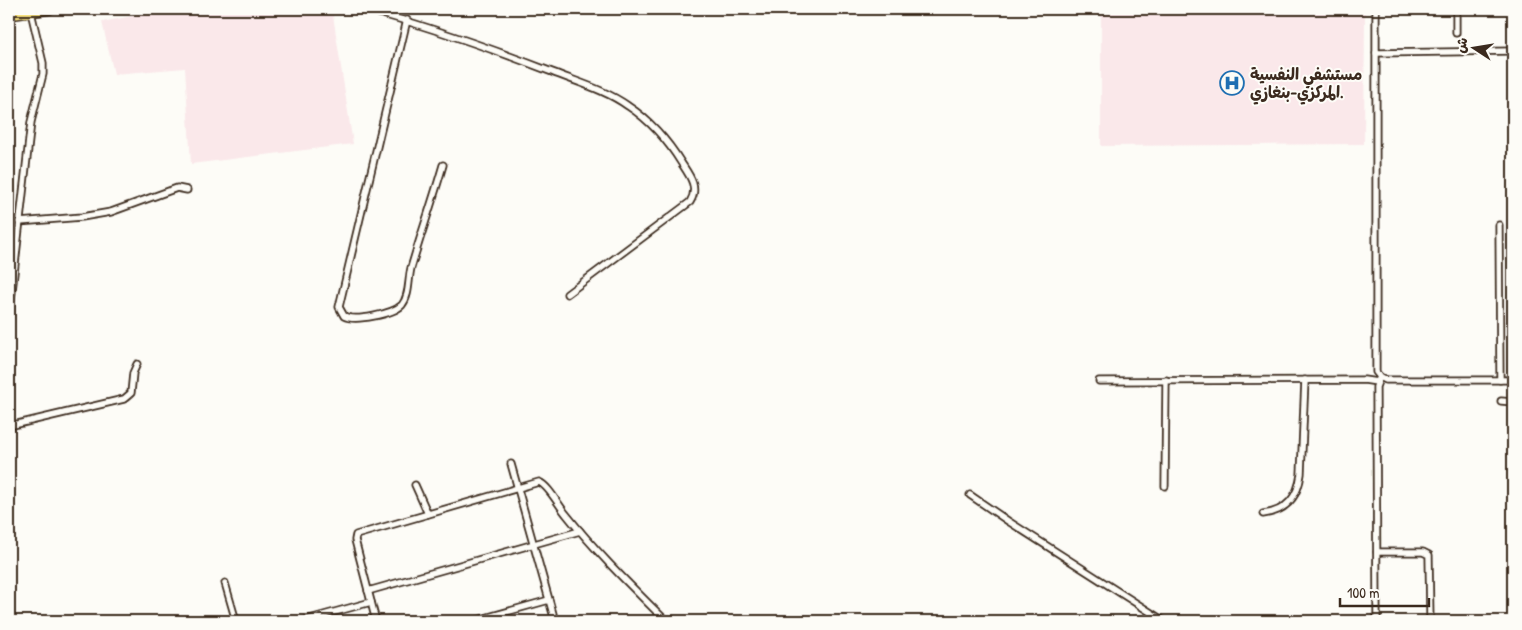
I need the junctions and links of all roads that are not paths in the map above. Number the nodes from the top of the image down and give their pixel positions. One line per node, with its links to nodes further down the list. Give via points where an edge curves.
1 (50, 9): 5 (highway)
2 (364, 9): 7 (street)
3 (1376, 9): 10 (street)
4 (1456, 9): 8 (street)
5 (31, 12): 6 (highway); 13 (street, via 43,68 31,122)
6 (13, 14)
7 (407, 20): 11 (street, via 339,307 346,317 383,314 403,304); 15 (street, via 488,47 626,104 657,130 692,180 694,189 690,202)
8 (1456, 33)
9 (1513, 51): 10 (street)
10 (1376, 53): 20 (street, via 1376,368)
11 (443, 165)
12 (187, 190): 13 (street, via 177,188 111,212)
13 (19, 222): 16 (street)
14 (1499, 225): 21 (street)
15 (568, 294)
16 (9, 318)
17 (137, 364): 26 (street, via 131,393 124,400)
18 (1166, 380): 19 (street); 23 (street); 29 (street)
19 (1305, 380): 20 (street); 33 (street, via 1298,487 1282,509)
20 (1379, 380): 21 (street); 36 (street)
21 (1500, 380): 22 (street)
22 (1513, 380)
23 (1099, 381)
24 (1501, 401): 25 (street)
25 (1513, 402)
26 (9, 426)
27 (511, 464): 30 (street)
28 (415, 485): 32 (street)
29 (1165, 486)
30 (518, 488): 32 (street); 34 (street, via 537,482 544,484); 35 (street)
31 (970, 495): 47 (street)
32 (428, 514): 38 (street, via 356,535)
33 (1263, 514)
34 (580, 531): 35 (street); 46 (street)
35 (534, 544): 38 (street); 39 (street)
36 (1377, 552): 48 (street); 49 (street, via 1423,552 1429,555)
37 (225, 583): 41 (street)
38 (368, 591): 40 (street)
39 (549, 600): 44 (street); 45 (street)
40 (371, 602): 42 (street); 43 (street)
41 (236, 621)
42 (302, 621)
43 (376, 621)
44 (474, 621)
45 (555, 621)
46 (666, 621)
47 (1164, 621)
48 (1378, 621)
49 (1430, 621)

